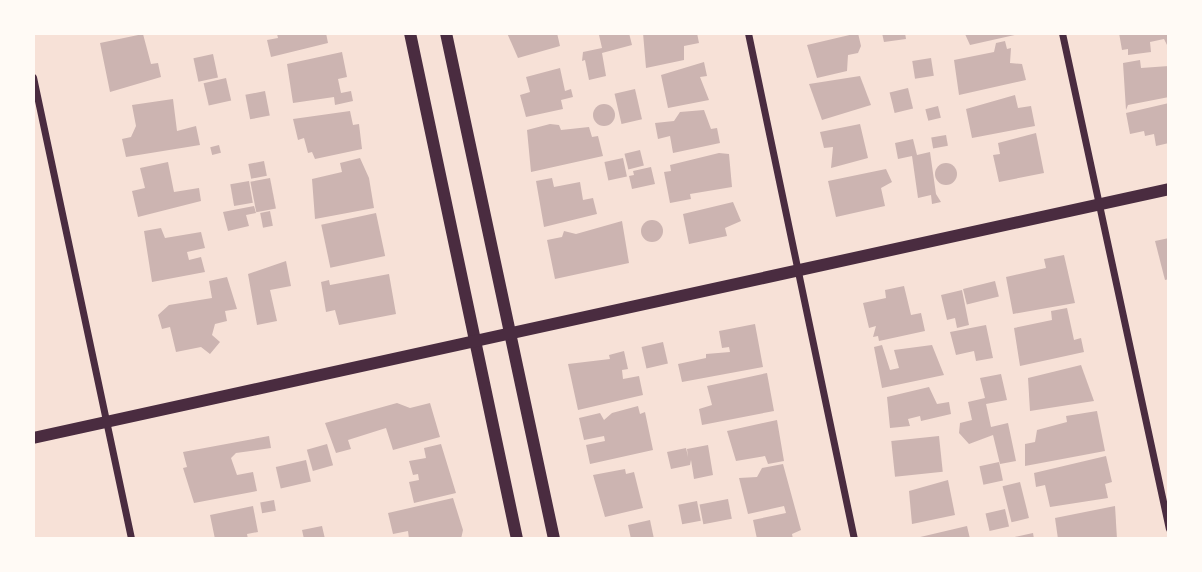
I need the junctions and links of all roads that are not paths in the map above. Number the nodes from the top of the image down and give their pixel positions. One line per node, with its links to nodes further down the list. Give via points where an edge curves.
1 (410, 33): 10 (main road)
2 (446, 33): 9 (main road)
3 (748, 33): 8 (street)
4 (1062, 33): 7 (street)
5 (33, 77): 11 (street)
6 (1169, 189): 7 (main road)
7 (1097, 204): 8 (main road); 13 (street)
8 (796, 269): 9 (main road); 17 (street)
9 (511, 335): 10 (main road); 16 (main road)
10 (476, 343): 11 (main road); 15 (main road)
11 (106, 423): 12 (main road); 14 (street)
12 (33, 439)
13 (1169, 529)
14 (131, 539)
15 (517, 539)
16 (554, 539)
17 (854, 539)

